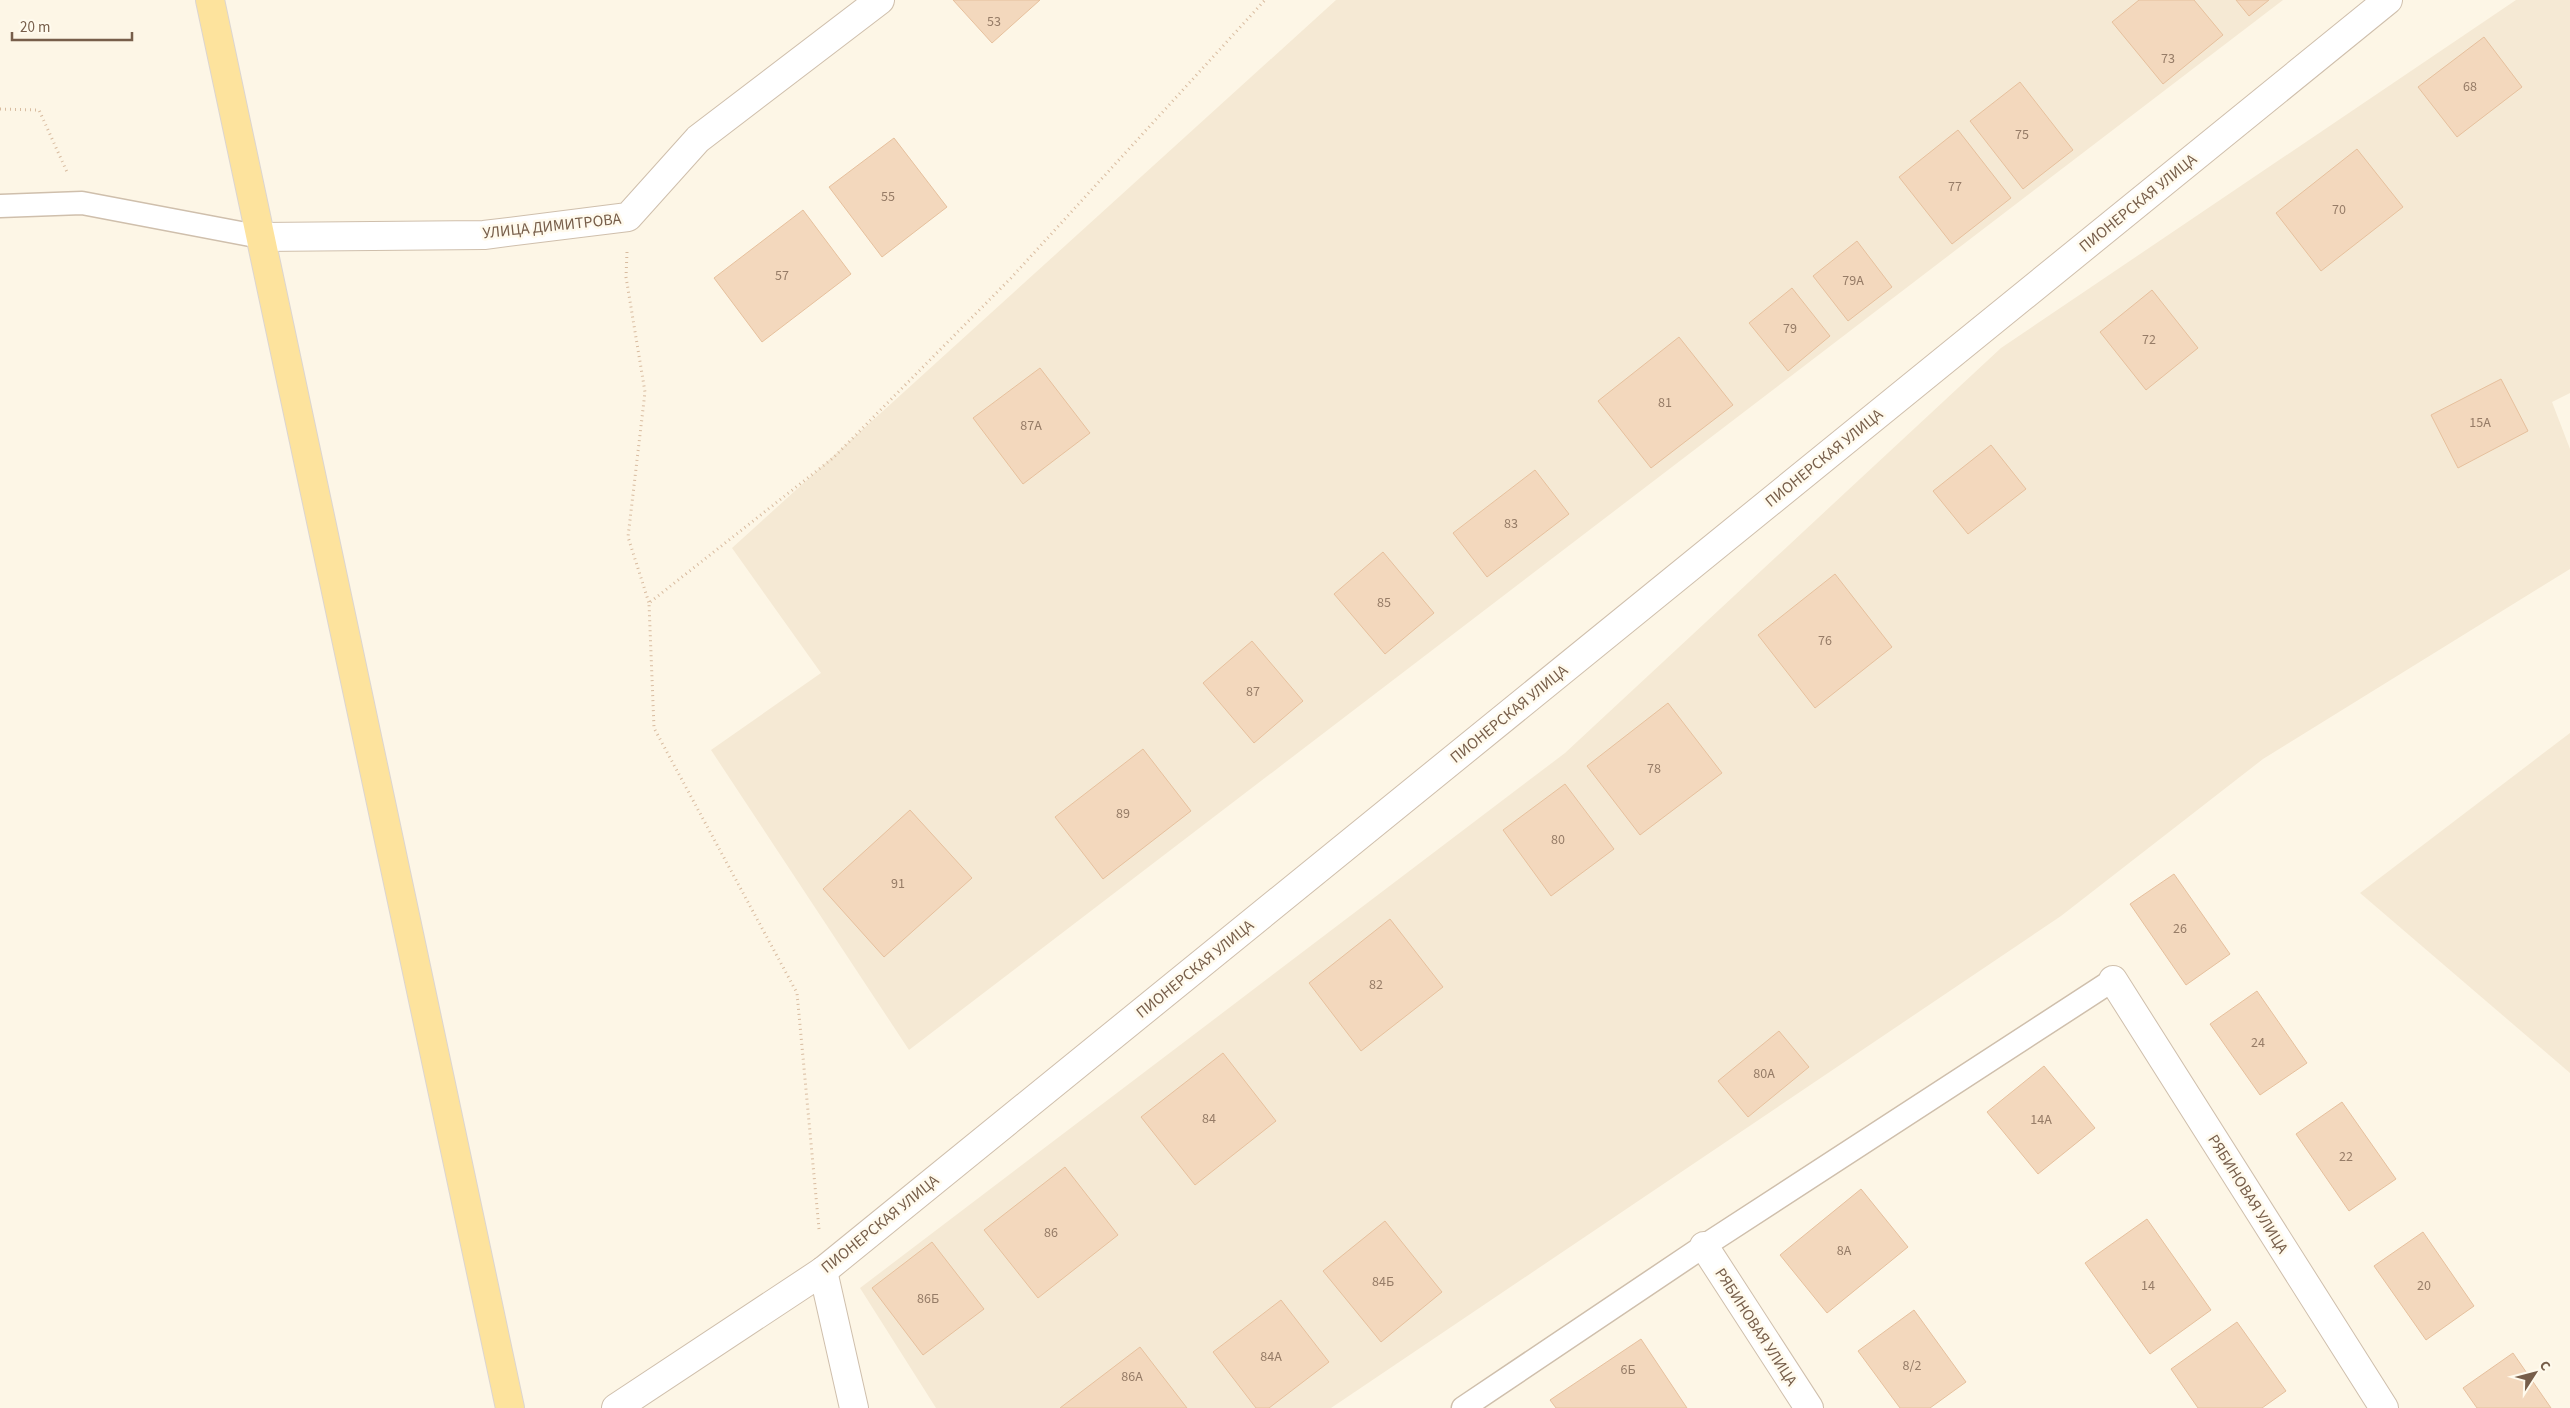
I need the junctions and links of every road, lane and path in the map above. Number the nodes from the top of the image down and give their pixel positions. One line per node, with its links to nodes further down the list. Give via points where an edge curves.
1 (210, 0): 9 (main road)
2 (880, 0): 8 (street, УЛИЦА ДИМИТРОВА, via 698,139)
3 (1265, 0): 10 (path, via 1011,278 833,458)
4 (2388, 0): 13 (street, ПИОНЕРСКАЯ УЛИЦА)
5 (0, 109): 6 (path, via 39,110)
6 (82, 204): 7 (lane); 9 (lane)
7 (0, 206)
8 (628, 217): 9 (street, УЛИЦА ДИМИТРОВА, via 484,235); 10 (path, via 626,277 645,392 628,537)
9 (261, 236): 14 (main road)
10 (649, 604): 13 (path, via 654,728 797,993)
11 (2113, 980): 12 (lane); 19 (street, РЯБИНОВАЯ УЛИЦА)
12 (1704, 1246): 17 (lane); 18 (street, РЯБИНОВАЯ УЛИЦА)
13 (823, 1271): 15 (street, ПИОНЕРСКАЯ УЛИЦА); 16 (street)
14 (510, 1408)
15 (616, 1408)
16 (854, 1408)
17 (1463, 1408)
18 (1808, 1408)
19 (2384, 1408)

